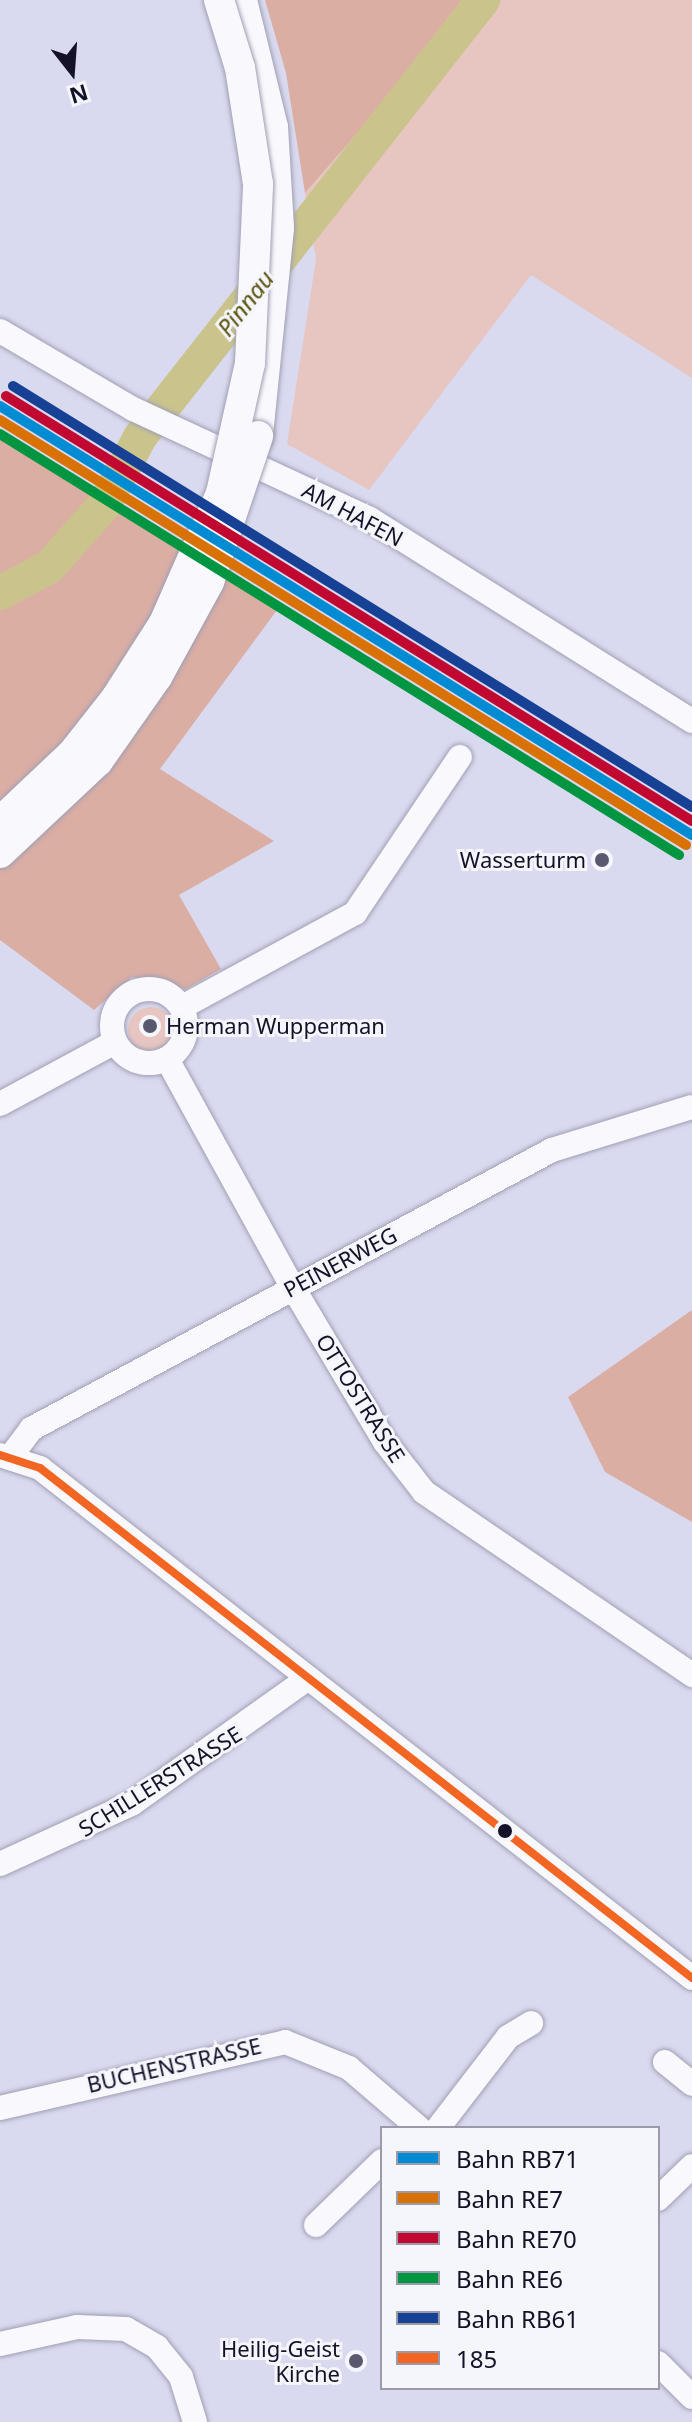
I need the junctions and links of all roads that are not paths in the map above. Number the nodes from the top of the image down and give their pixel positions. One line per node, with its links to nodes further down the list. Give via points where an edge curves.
1 (219, 0): 6 (main road, bridge, via 240,68 258,184 250,363 221,493 192,567 123,687 72,754)
2 (242, 0): 7 (main road, bridge, via 273,127 279,228 272,353 235,518 189,623 98,761)
3 (0, 331): 4 (street, AM HAFEN, via 133,409 370,519)
4 (692, 721)
5 (460, 757): 8 (street, via 355,913)
6 (0, 822)
7 (0, 853)
8 (182, 1007): 9 (street, via 151,988 127,995 114,1011); 10 (street, via 184,1042)
9 (115, 1042): 10 (street, via 143,1064); 11 (street)
10 (167, 1059): 13 (street, OTTOSTRASSE)
11 (0, 1104)
12 (692, 1107): 13 (street, PEINERWEG, via 552,1150)
13 (292, 1286): 14 (street, PEINERWEG, via 31,1429); 15 (street, OTTOSTRASSE, via 385,1442 424,1492)
14 (5, 1456): 16 (street, via 40,1468)
15 (692, 1675)
16 (308, 1678): 17 (street, SCHILLERSTRASSE, via 133,1803); 18 (street)
17 (0, 1864)
18 (692, 1978)
19 (531, 2023): 24 (street, via 508,2037)
20 (665, 2062): 21 (street)
21 (692, 2084)
22 (0, 2108): 23 (street, BUCHENSTRASSE, via 285,2042 349,2068)
23 (420, 2126)
24 (424, 2126)
25 (380, 2163): 28 (street)
26 (692, 2166): 27 (street)
27 (660, 2197)
28 (316, 2225)
29 (0, 2344): 32 (street, via 77,2327 126,2329 157,2347 181,2377)
30 (660, 2365): 31 (street)
31 (691, 2394)
32 (195, 2422)

